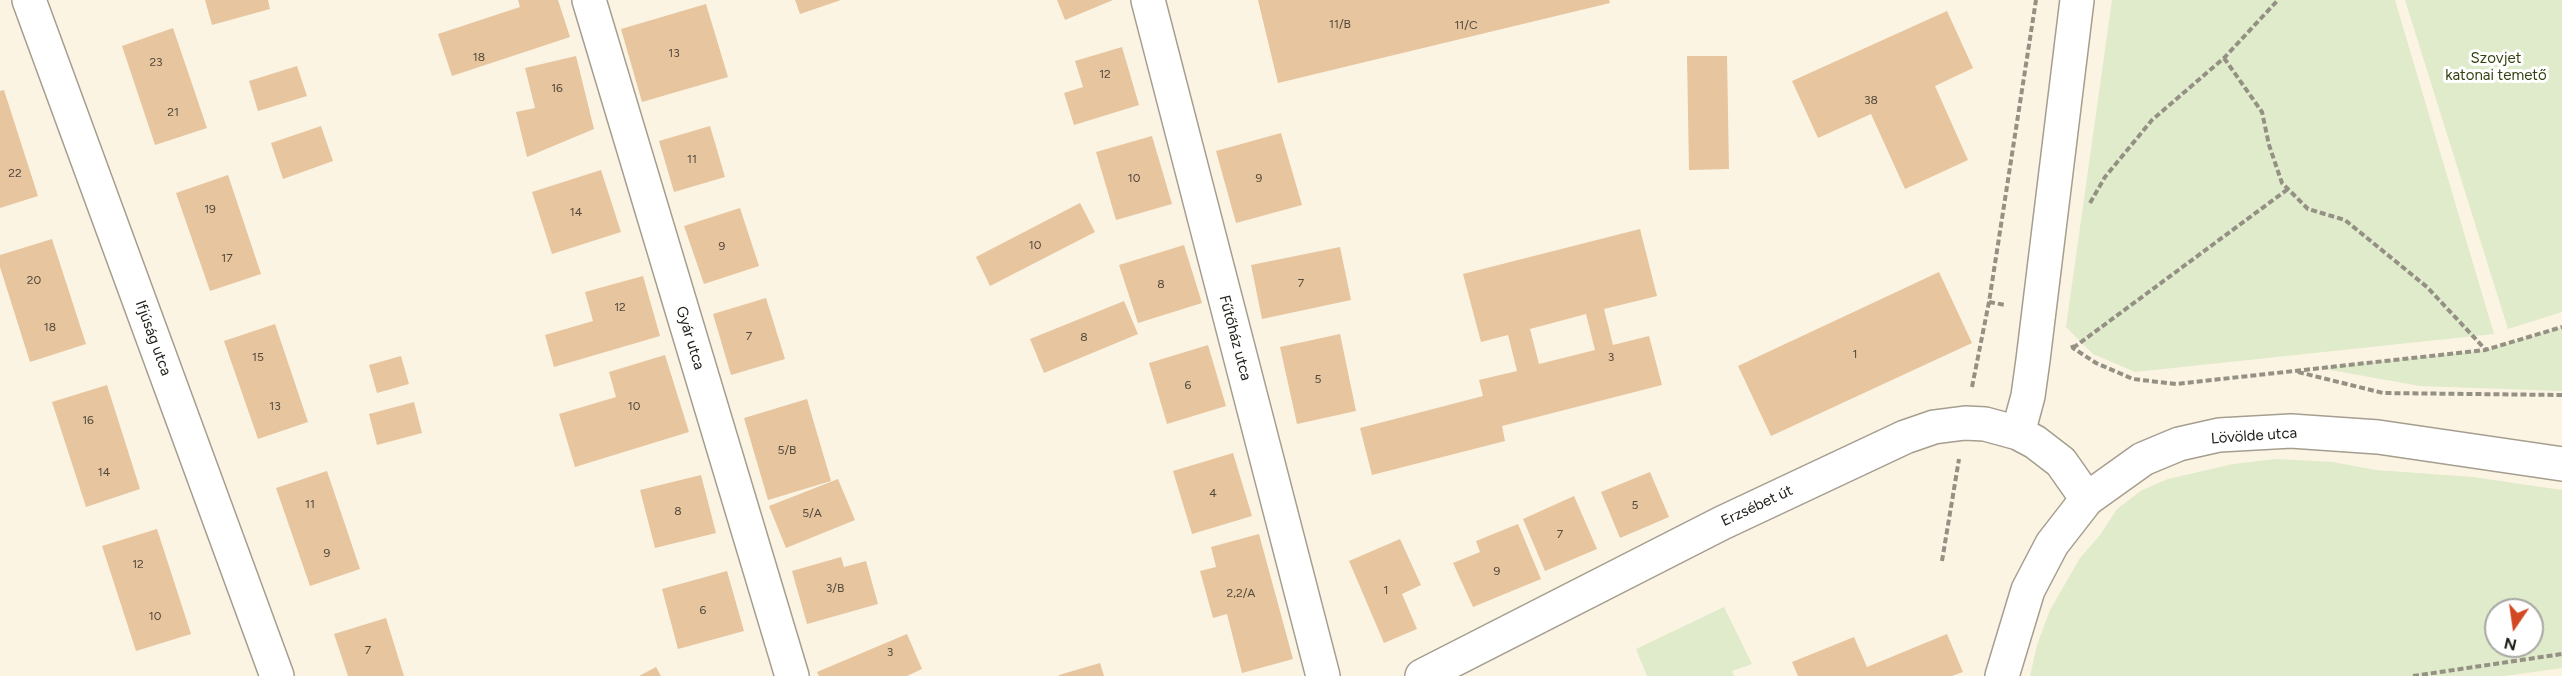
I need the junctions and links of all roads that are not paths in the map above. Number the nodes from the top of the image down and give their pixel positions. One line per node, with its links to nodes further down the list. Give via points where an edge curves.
1 (30, 0): 8 (street, Ifjúság utca)
2 (589, 0): 9 (street, Gyár utca)
3 (1148, 0): 10 (street, Fűtőház utca)
4 (2077, 0): 5 (street, via 2040,310 2028,396)
5 (2018, 434): 7 (street, Erzsébet út, via 2061,462); 11 (street, Erzsébet út, via 1985,424 1965,423 1934,427 1905,437 1722,523)
6 (2562, 464): 7 (street, Lövölde utca, via 2378,437 2291,431 2219,435 2179,444 2144,459)
7 (2087, 499): 12 (street, Lövölde utca, via 2052,544 2028,590)
8 (277, 676)
9 (792, 676)
10 (1323, 676)
11 (1422, 676)
12 (2002, 676)

